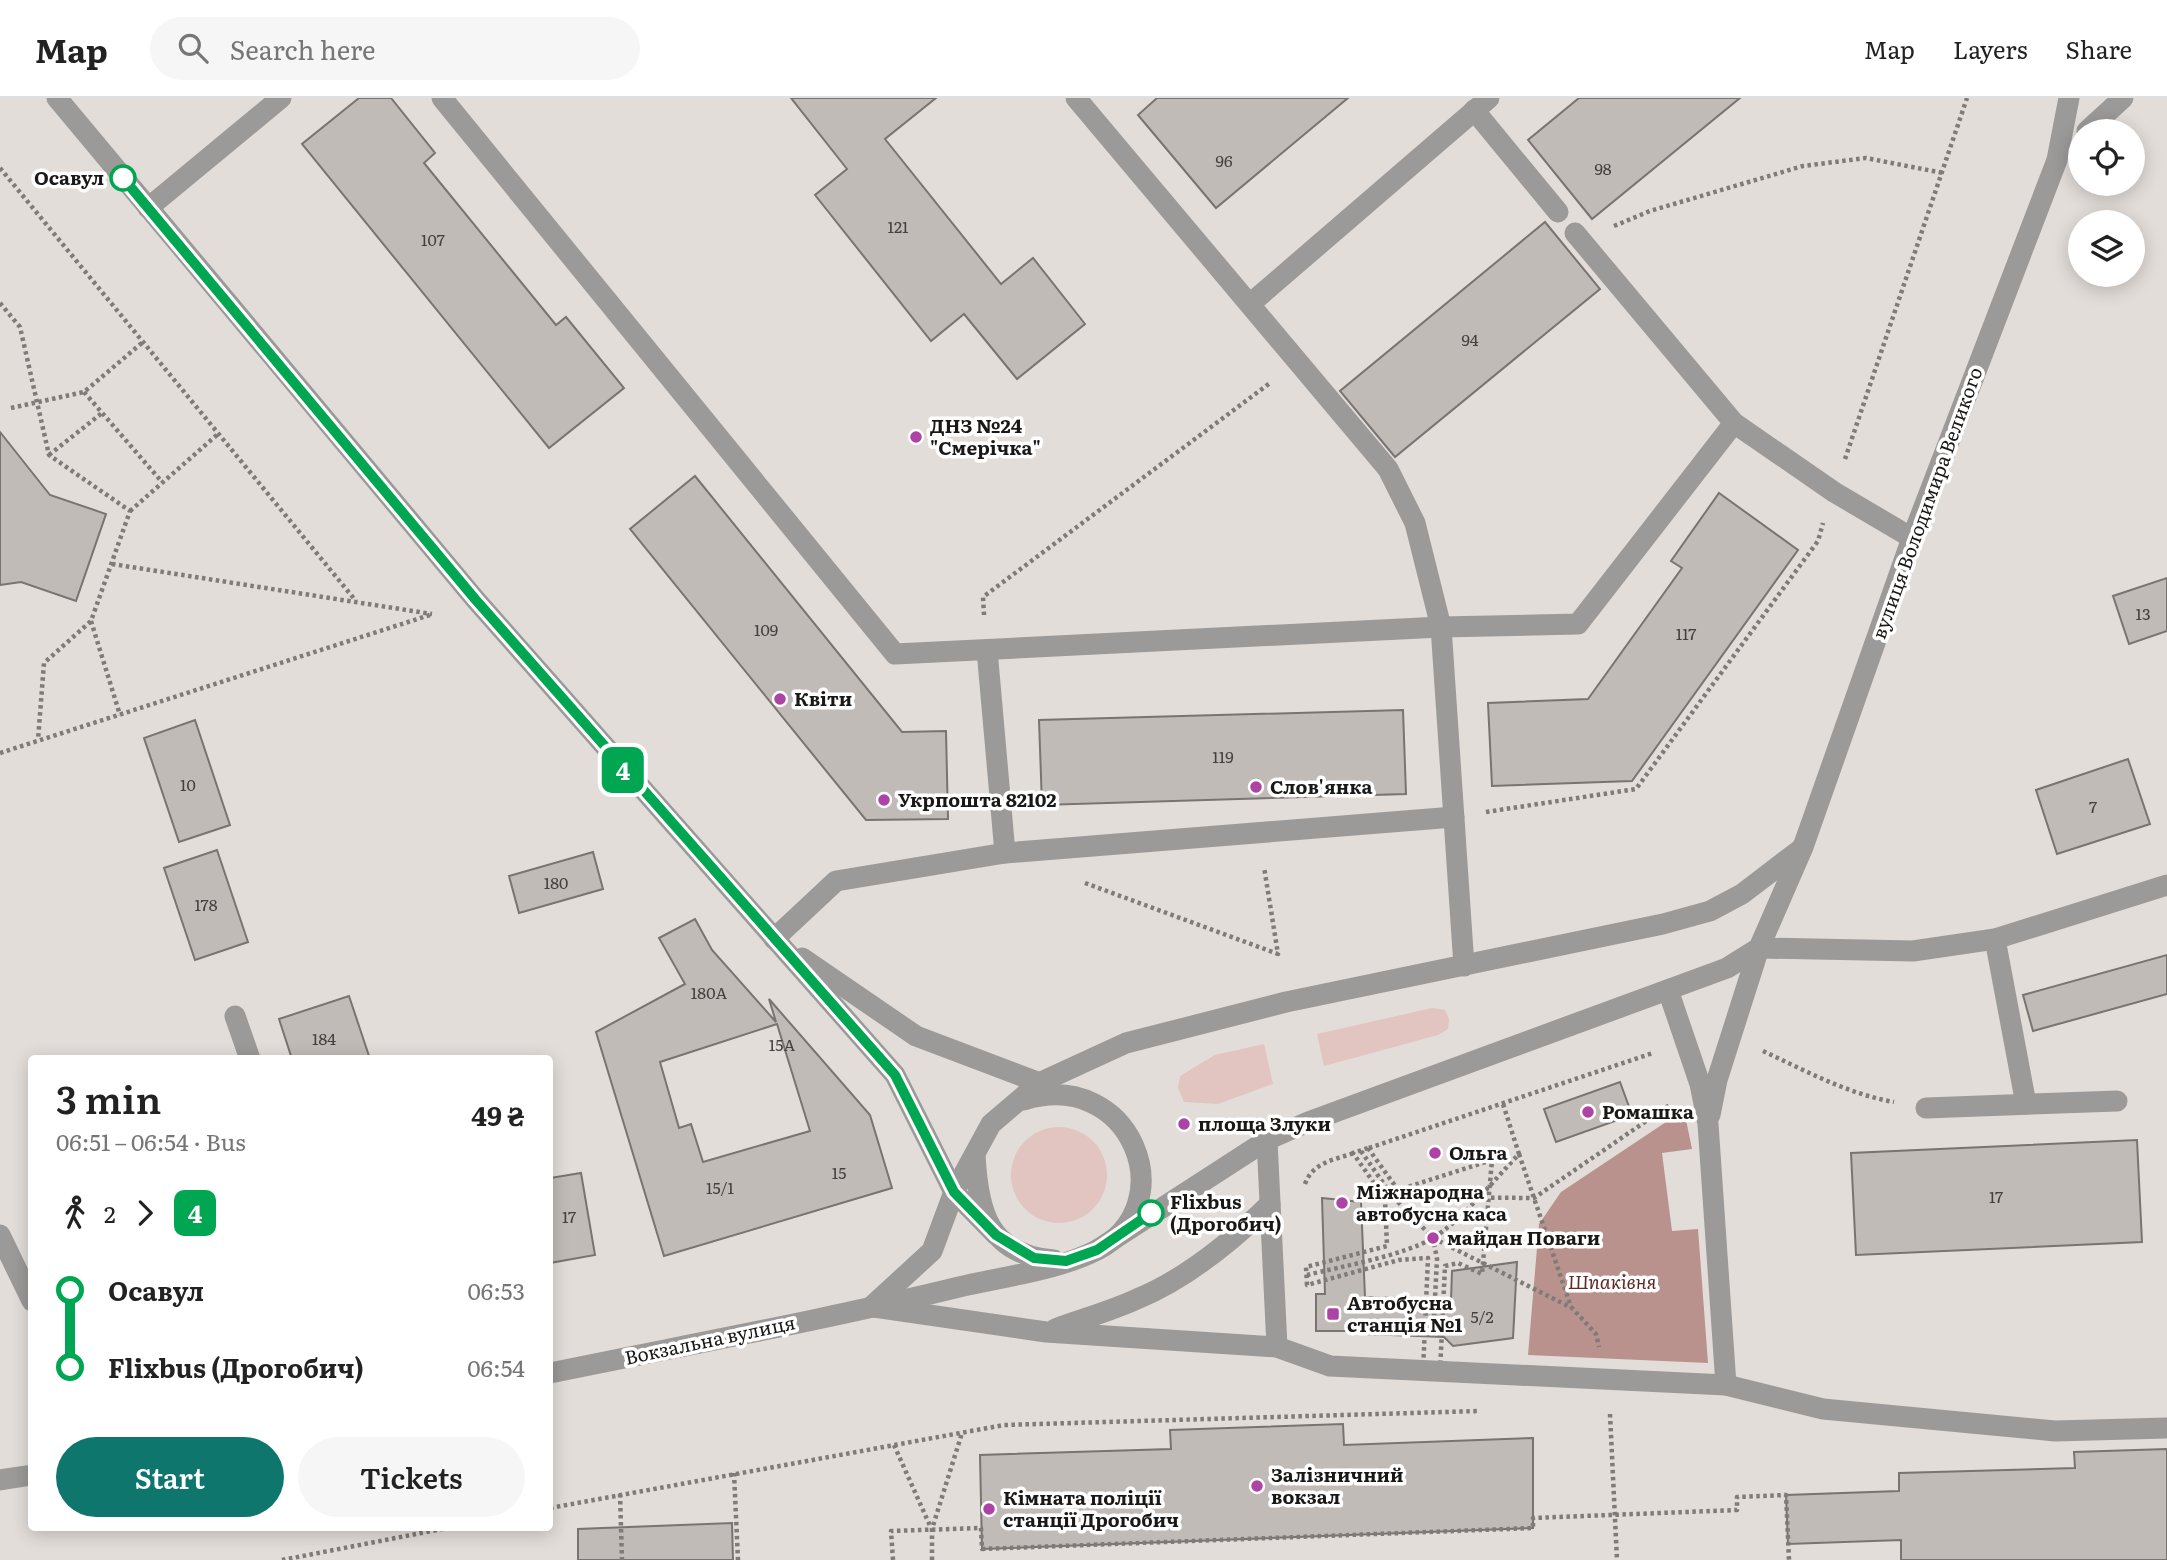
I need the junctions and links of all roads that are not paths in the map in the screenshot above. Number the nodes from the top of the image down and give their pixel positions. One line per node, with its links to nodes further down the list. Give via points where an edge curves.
1 (57, 98): 11 (street)
2 (281, 98): 11 (street)
3 (442, 98): 18 (street, via 895,654)
4 (1076, 98): 14 (street)
5 (2069, 98): 10 (street, вулиця Володимира Великого)
6 (2123, 98): 8 (street)
7 (1481, 104): 12 (street); 14 (street)
8 (2100, 119)
9 (2068, 149): 10 (street, вулиця Володимира Великого)
10 (2057, 160): 16 (street, вулиця Володимира Великого)
11 (148, 208): 23 (street, via 475,599)
12 (1558, 212)
13 (1578, 236): 15 (street)
14 (1250, 304): 17 (street, via 1388,469 1415,523)
15 (1734, 423): 16 (street, via 1834,492); 17 (street, via 1578,624)
16 (1912, 538): 20 (street, вулиця Володимира Великого)
17 (1441, 627): 18 (street); 19 (street)
18 (987, 650): 21 (street)
19 (1454, 817): 21 (street); 26 (street)
20 (1803, 847): 25 (street); 26 (street, via 1742,894 1710,911)
21 (1005, 853): 23 (street, via 836,881)
22 (2167, 886): 24 (street)
23 (774, 939): 30 (street, via 916,1036); 39 (street, via 895,1075)
24 (1995, 939): 25 (street, via 1913,951); 34 (street)
25 (1759, 948): 27 (street, via 1727,968); 36 (street)
26 (1464, 966): 30 (street, via 1286,1002 1126,1043)
27 (1668, 990): 36 (street); 37 (street)
28 (235, 1016): 29 (street)
29 (249, 1055)
30 (1039, 1083): 31 (street); 33 (street)
31 (1080, 1096): 33 (street, via 1047,1093); 43 (street, via 1110,1111 1131,1136 1139,1161 1140,1187 1133,1213 1118,1234)
32 (2117, 1101): 34 (street)
33 (1016, 1103): 38 (street, via 990,1124)
34 (2026, 1104): 35 (street)
35 (1926, 1108)
36 (1709, 1124): 50 (street)
37 (1267, 1140): 40 (street); 43 (street)
38 (975, 1153): 39 (street); 42 (street, via 977,1196)
39 (954, 1192): 42 (street); 46 (street, via 932,1251)
40 (1270, 1204): 47 (street, via 1194,1267 1139,1299); 48 (street)
41 (0, 1235): 45 (street)
42 (996, 1235): 44 (street, via 1034,1258)
43 (1097, 1250): 44 (street)
44 (1066, 1261): 46 (street, Вокзальна вулиця)
45 (28, 1293)
46 (872, 1307): 47 (street); 49 (street, Вокзальна вулиця)
47 (1046, 1332): 48 (street)
48 (1277, 1347): 50 (street, via 1330,1366)
49 (553, 1372)
50 (1726, 1385): 51 (street, via 1823,1409 2054,1431)
51 (2167, 1428)
52 (28, 1476): 53 (street)
53 (0, 1480)

